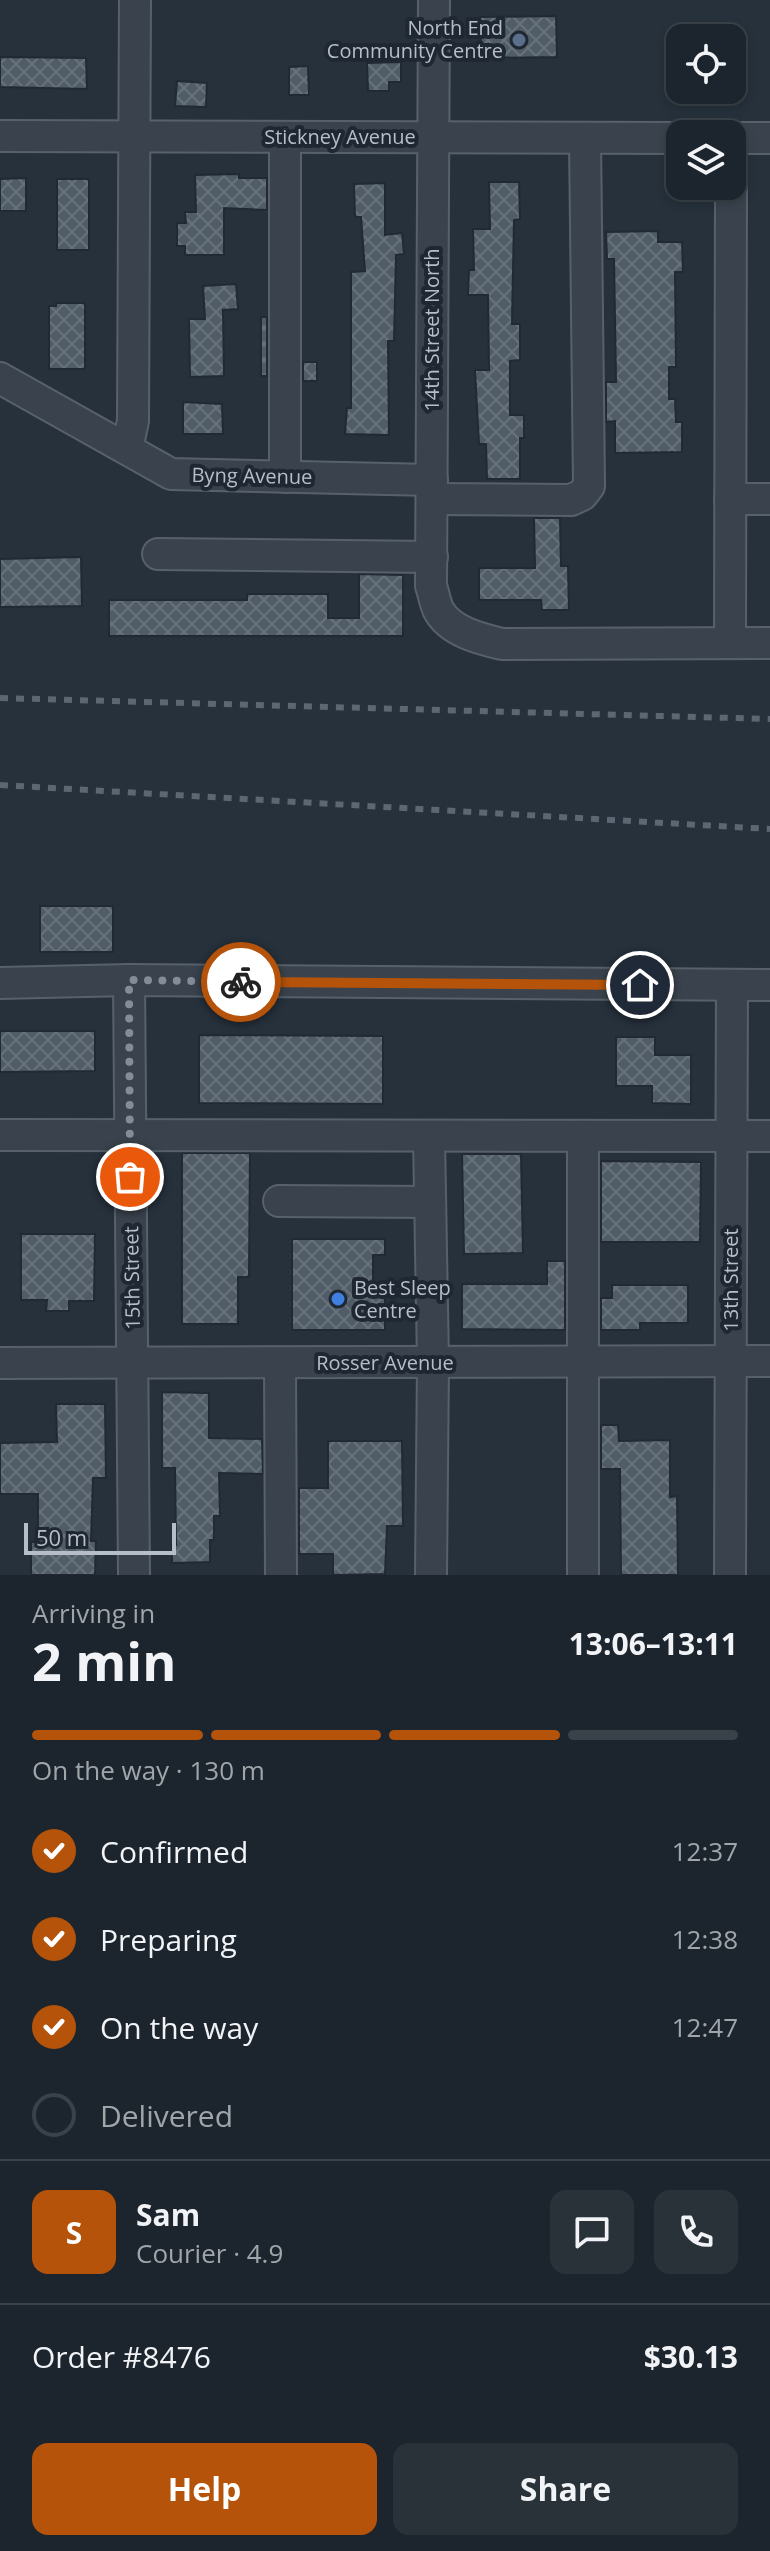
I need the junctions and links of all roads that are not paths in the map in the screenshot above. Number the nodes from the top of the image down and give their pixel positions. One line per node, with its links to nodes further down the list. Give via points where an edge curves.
1 (135, 0): 4 (street)
2 (434, 0): 5 (street, 14th Street North)
3 (0, 136): 4 (street, Stickney Avenue)
4 (136, 137): 6 (street, Stickney Avenue); 13 (street, via 133,421)
5 (432, 137): 6 (street, Stickney Avenue); 10 (street, Stickney Avenue); 15 (street, 14th Street North)
6 (285, 138): 14 (street)
7 (666, 138): 10 (street, Stickney Avenue)
8 (746, 138): 9 (street)
9 (770, 138)
10 (585, 139): 15 (street, Byng Avenue, via 589,486 571,500)
11 (731, 200): 16 (street)
12 (0, 378): 13 (street, Byng Avenue)
13 (127, 449): 14 (street, Byng Avenue, via 171,474)
14 (285, 477): 15 (street, Byng Avenue)
15 (432, 489): 19 (street, 14th Street North)
16 (730, 499): 17 (street); 20 (street)
17 (770, 499)
18 (158, 554): 19 (street)
19 (432, 557): 20 (street, 14th Street North, via 431,586 440,612 478,638 502,644)
20 (730, 643): 21 (street)
21 (770, 643)
22 (129, 980): 23 (street); 24 (street); 27 (street, 15th Street)
23 (0, 983)
24 (732, 985): 25 (street); 30 (street, 13th Street)
25 (770, 985)
26 (0, 1135): 27 (street)
27 (131, 1135): 28 (street); 35 (street, 15th Street)
28 (429, 1136): 29 (street); 33 (street)
29 (583, 1136): 30 (street); 36 (street)
30 (731, 1136): 31 (street); 37 (street, 13th Street)
31 (770, 1136)
32 (279, 1201): 33 (street)
33 (429, 1202): 40 (street)
34 (770, 1361): 37 (street, Rosser Avenue)
35 (134, 1362): 38 (street, Rosser Avenue); 39 (street, Rosser Avenue); 41 (street, 15th Street)
36 (584, 1362): 37 (street, Rosser Avenue); 40 (street, Rosser Avenue); 44 (street)
37 (731, 1362): 45 (street, 13th Street)
38 (0, 1363)
39 (280, 1363): 40 (street, Rosser Avenue); 42 (street)
40 (433, 1363): 43 (street)
41 (134, 1575)
42 (281, 1575)
43 (431, 1575)
44 (583, 1575)
45 (730, 1575)

